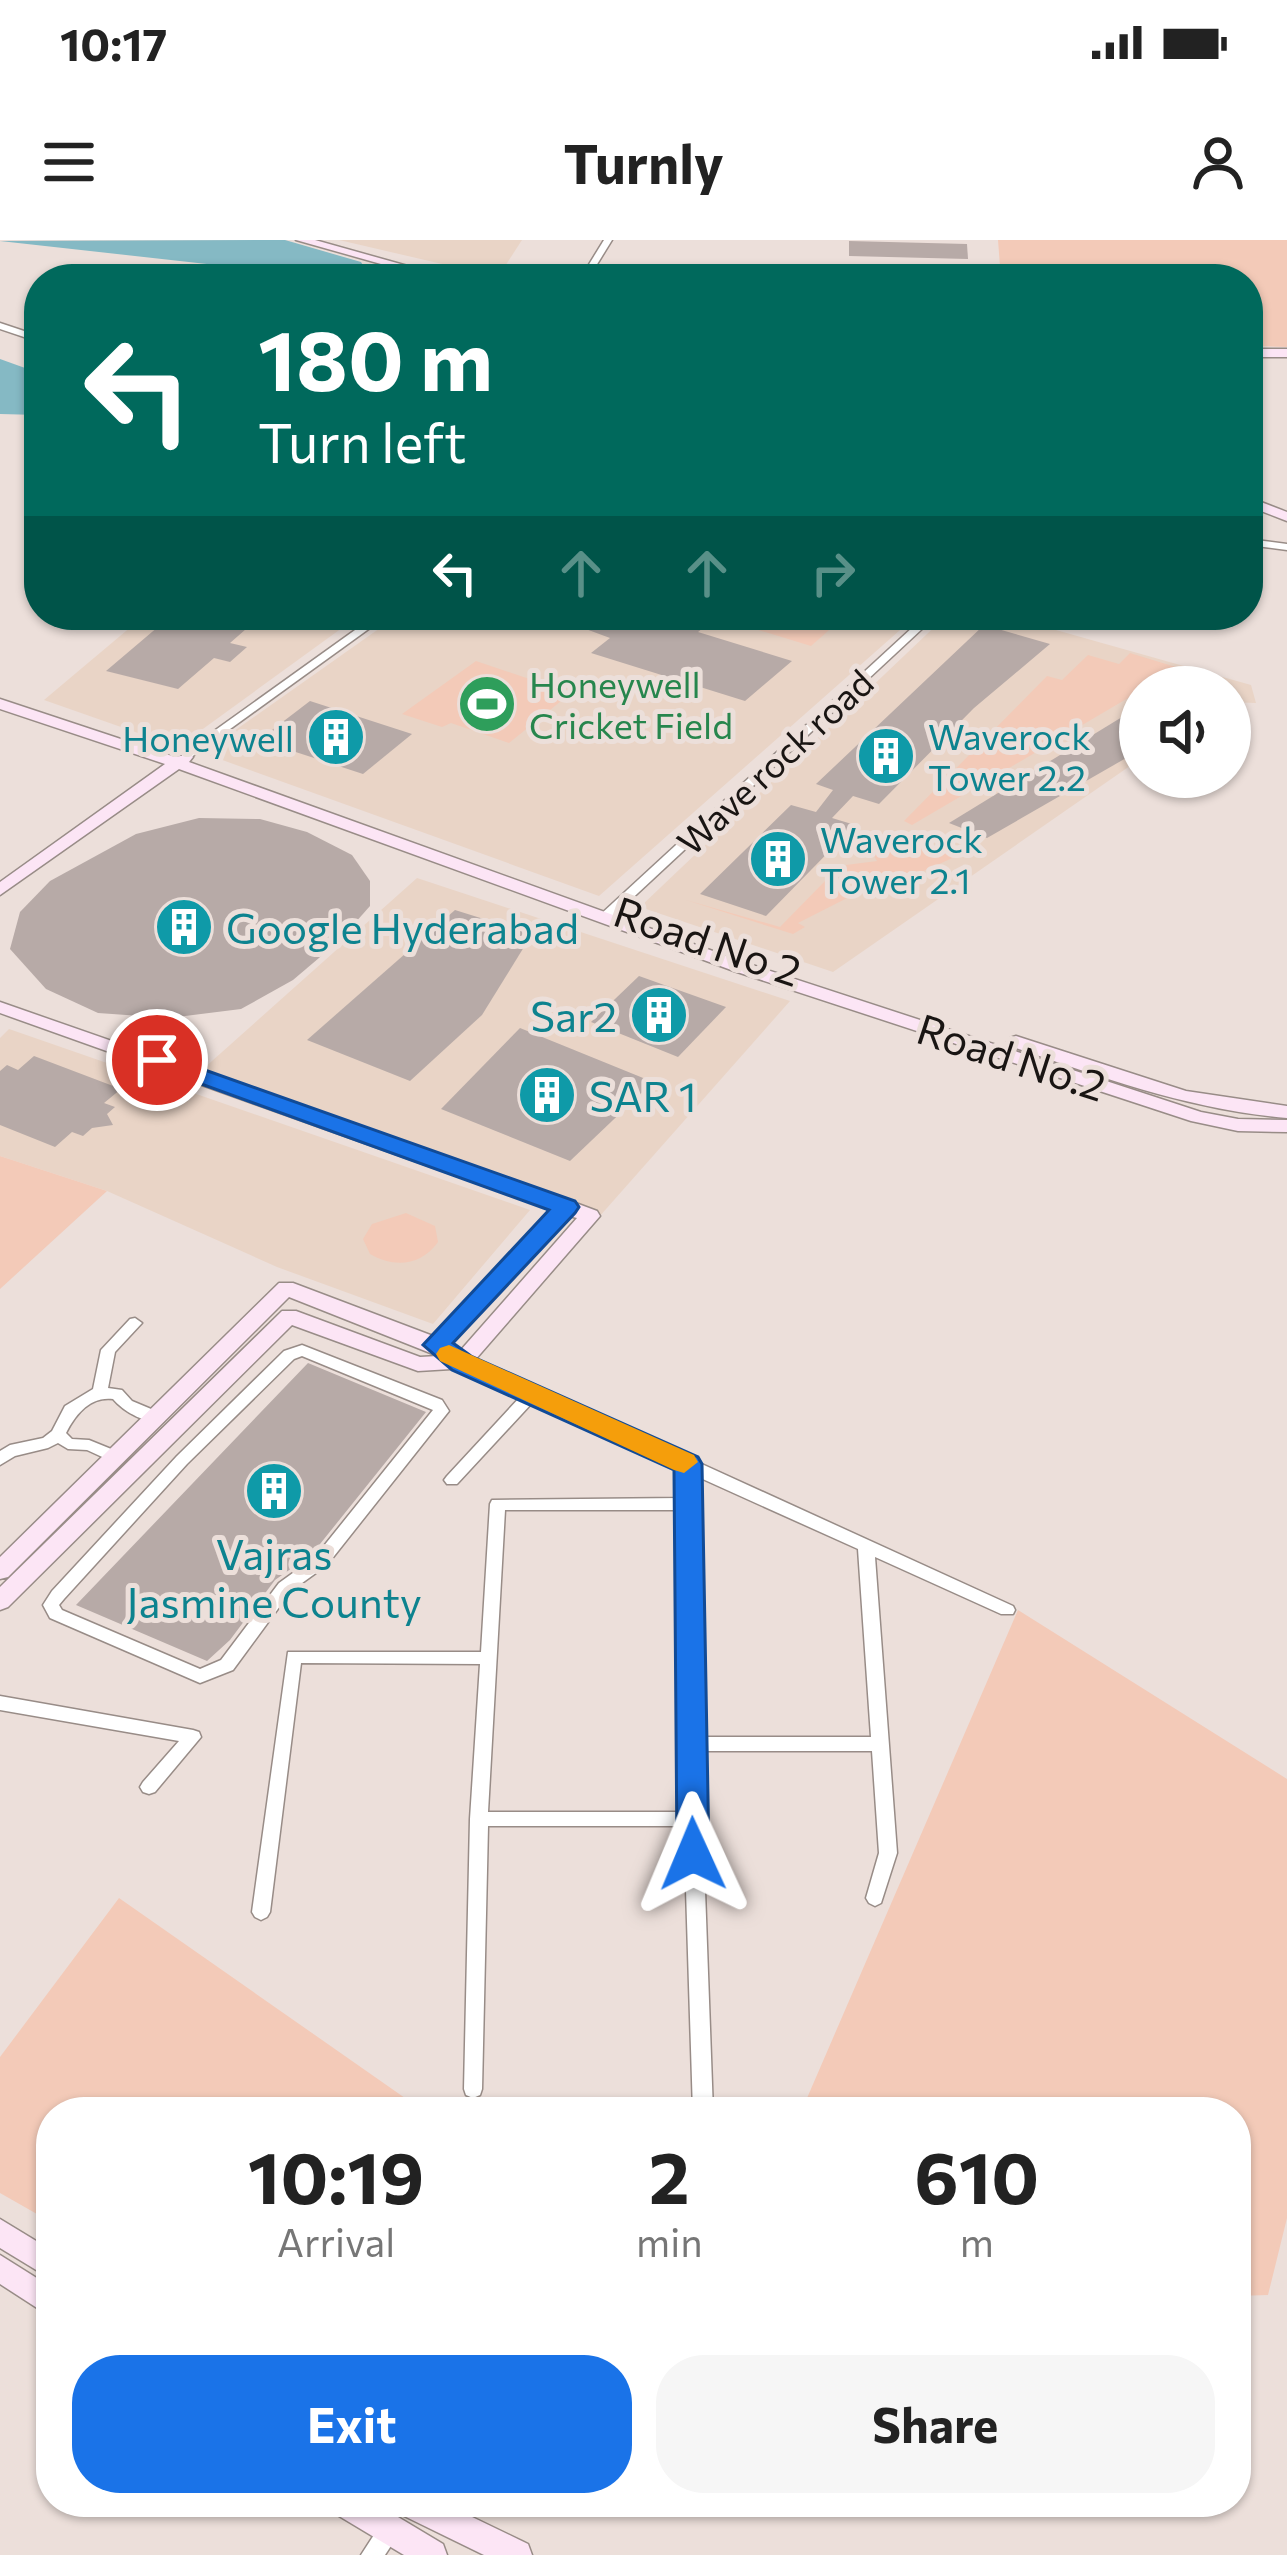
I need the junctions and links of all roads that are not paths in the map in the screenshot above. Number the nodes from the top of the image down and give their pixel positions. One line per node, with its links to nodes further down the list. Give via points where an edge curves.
1 (302, 240): 3 (street)
2 (324, 240): 4 (street)
3 (392, 264)
4 (411, 264)
5 (361, 630): 9 (street)
6 (916, 630): 11 (street, Wave rock road)
7 (0, 692): 9 (street, Road No 2)
8 (0, 704): 9 (street, Road No 2)
9 (181, 759): 10 (street); 11 (street, Road No 2)
10 (0, 890)
11 (610, 912): 12 (street, Road No 2); 14 (street, Road No 2, via 1201,1102)
12 (740, 967): 15 (street, Road No.2, via 1198,1118)
13 (0, 1007): 16 (street)
14 (1287, 1112)
15 (1287, 1126)
16 (566, 1207): 18 (street); 19 (street, via 590,1216)
17 (135, 1323): 20 (street, via 108,1350)
18 (436, 1345): 19 (street); 22 (street, via 286,1288)
19 (461, 1363): 21 (street); 22 (street, via 418,1364 290,1316)
20 (100, 1392): 22 (street); 24 (street, via 70,1410)
21 (532, 1394): 28 (street); 29 (street)
22 (166, 1424): 23 (street); 25 (street); 26 (street); 33 (street)
23 (215, 1429): 25 (street); 25 (street, via 302,1350 442,1411 321,1561 285,1587 227,1665 200,1676 51,1605)
24 (58, 1435): 26 (street); 27 (street)
25 (196, 1447)
26 (116, 1456): 32 (street)
27 (0, 1459)
28 (688, 1464): 30 (street); 31 (street)
29 (452, 1480)
30 (688, 1504): 35 (street, via 498,1504); 37 (street)
31 (866, 1547): 34 (street); 38 (street)
32 (0, 1571)
33 (0, 1601)
34 (1006, 1610)
35 (489, 1658): 40 (street); 43 (street, via 294,1657)
36 (0, 1703): 39 (street, via 193,1737)
37 (691, 1744): 38 (street); 41 (street)
38 (880, 1744): 42 (street, via 888,1853)
39 (149, 1786)
40 (479, 1819): 41 (street); 44 (street)
41 (692, 1820): 45 (street)
42 (875, 1898)
43 (261, 1912)
44 (473, 2089)
45 (702, 2097)
46 (0, 2232): 47 (street)
47 (36, 2256)
48 (0, 2269): 49 (street)
49 (36, 2293)
50 (358, 2517): 52 (street)
51 (440, 2517): 54 (street)
52 (380, 2544): 53 (street)
53 (432, 2555)
54 (517, 2555)

